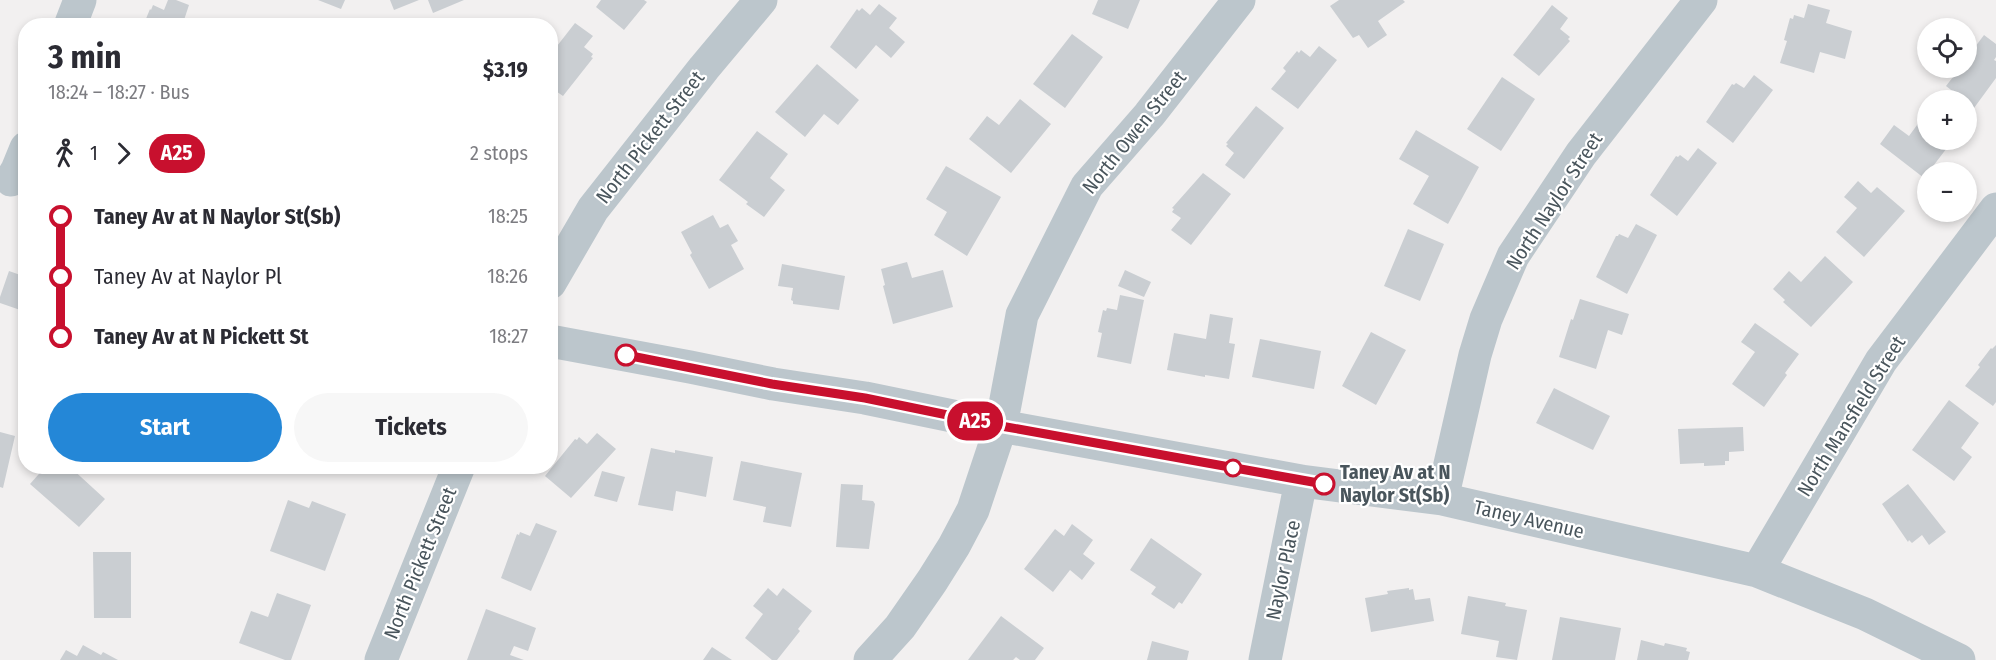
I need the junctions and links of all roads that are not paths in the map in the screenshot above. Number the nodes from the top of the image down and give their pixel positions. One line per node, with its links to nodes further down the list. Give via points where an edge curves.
1 (80, 0): 5 (street)
2 (761, 0): 7 (street, North Pickett Street, via 593,209)
3 (1239, 0): 9 (street, North Owen Street, via 1149,115 1087,186 1022,315)
4 (1701, 0): 12 (street, North Naylor Street, via 1581,154 1513,256 1475,355)
5 (73, 18)
6 (1996, 209): 13 (street, North Mansfield Street, via 1881,361)
7 (558, 269)
8 (558, 342): 9 (street, Taney Avenue)
9 (1001, 426): 11 (street, Taney Avenue); 15 (street, North Owen Street, via 973,510 954,546 900,627)
10 (456, 474): 14 (street, North Pickett Street)
11 (1301, 481): 12 (street, Taney Avenue); 16 (street, Naylor Place)
12 (1442, 499): 13 (street, Taney Avenue)
13 (1757, 571): 17 (street, Taney Avenue, via 1865,614)
14 (381, 660)
15 (870, 660)
16 (1264, 660)
17 (1959, 660)

